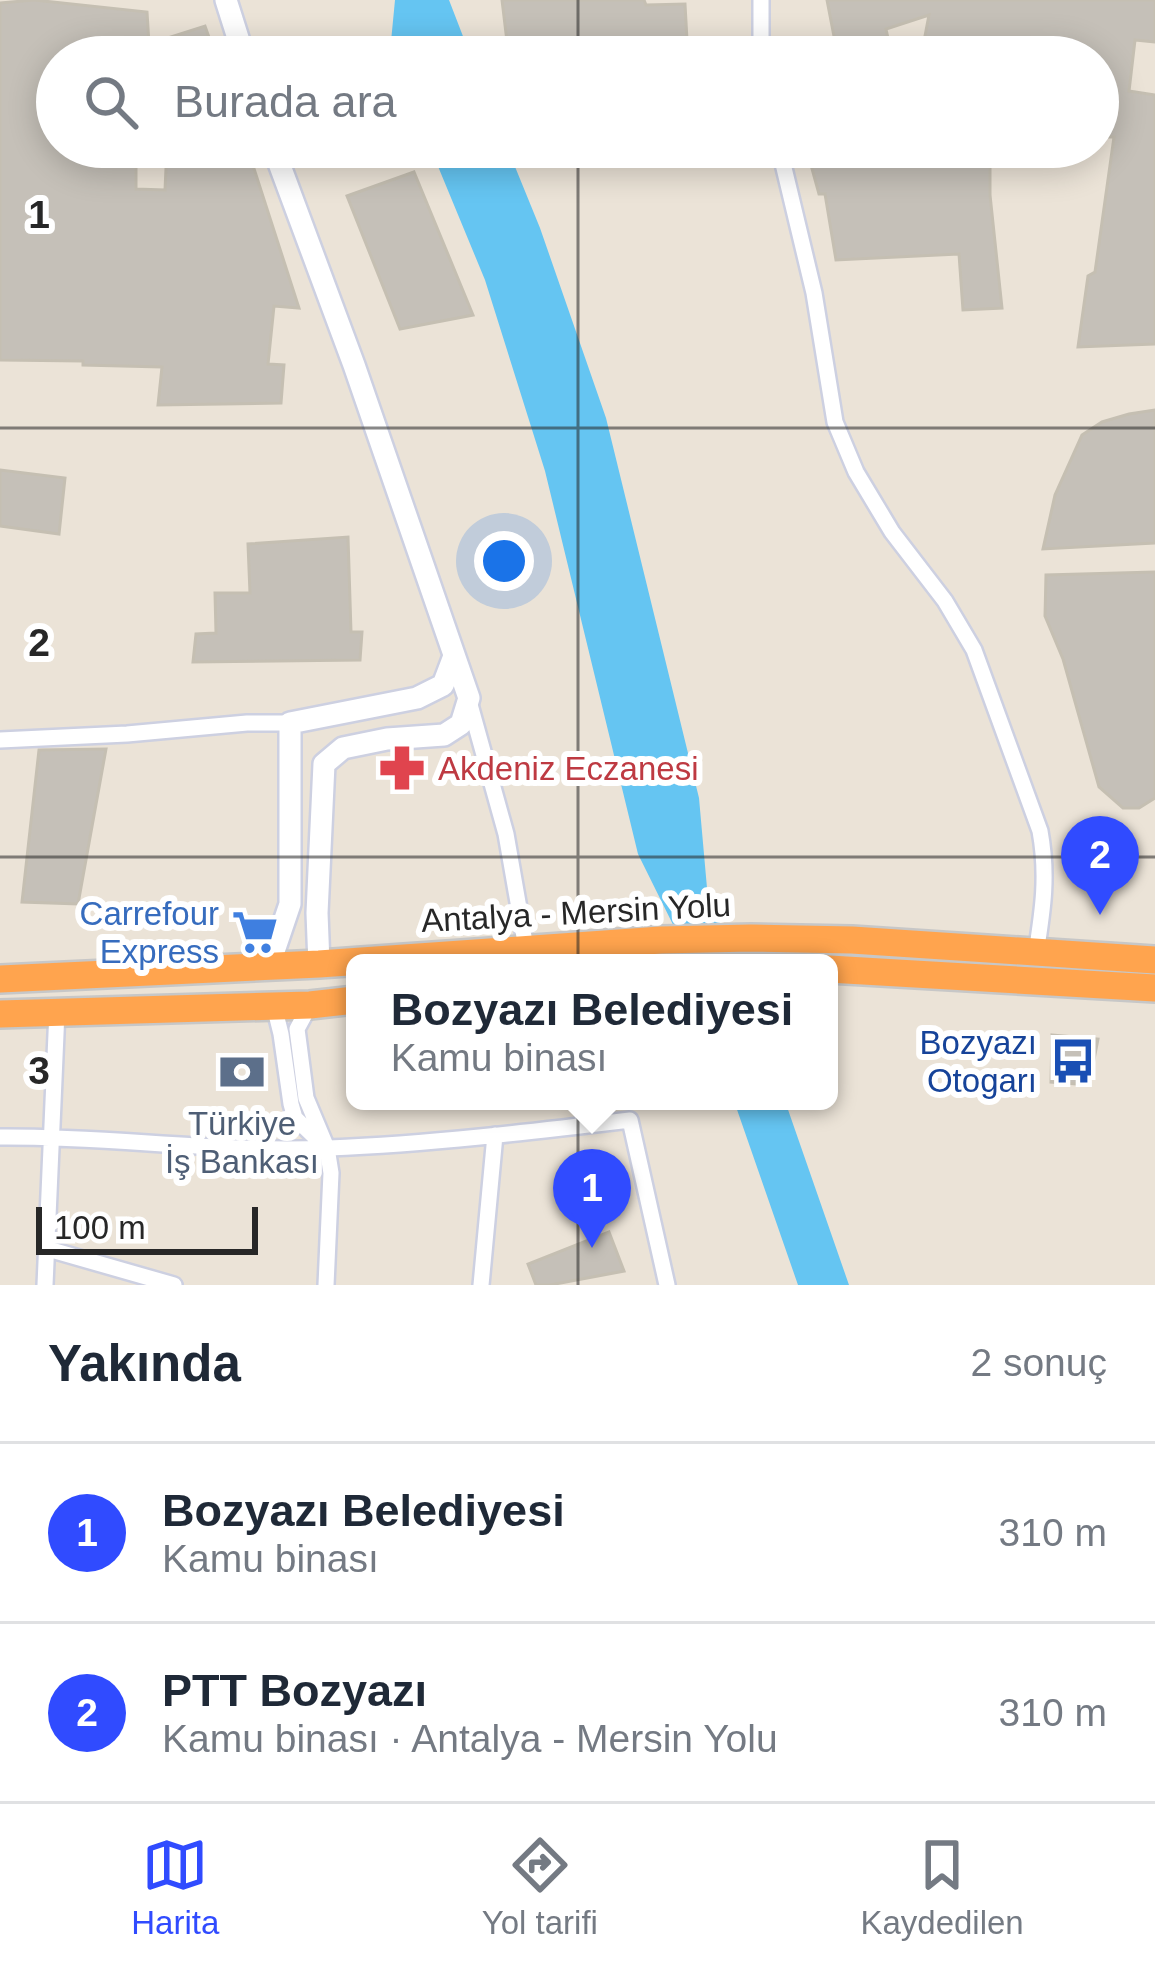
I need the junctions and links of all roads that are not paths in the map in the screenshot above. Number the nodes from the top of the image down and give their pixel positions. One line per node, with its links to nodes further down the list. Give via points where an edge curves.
1 (226, 0): 3 (street)
2 (761, 0): 4 (street)
3 (237, 36)
4 (759, 36)
5 (281, 168): 7 (street)
6 (784, 168): 12 (street, via 835,422 892,532 974,650 1040,831 1046,878)
7 (454, 656): 8 (street); 9 (street, via 443,686 417,698)
8 (469, 698): 11 (street); 16 (street, via 461,724 444,735 343,748 324,764)
9 (290, 723): 10 (street); 17 (street, via 290,904)
10 (0, 740)
11 (526, 948): 12 (highway, Antalya - Mersin Yolu, via 751,938); 13 (highway, Antalya - Mersin Yolu)
12 (1036, 953): 14 (highway, Antalya - Mersin Yolu)
13 (448, 954)
14 (1155, 960)
15 (346, 962): 16 (highway, Antalya - Mersin Yolu)
16 (319, 964): 17 (highway, Antalya - Mersin Yolu); 22 (highway, via 319,993)
17 (269, 966): 19 (highway, Antalya - Mersin Yolu); 23 (highway, via 261,987)
18 (838, 970): 20 (highway)
19 (0, 980)
20 (1155, 988)
21 (346, 1001): 22 (highway)
22 (310, 1005): 23 (highway); 29 (street, via 297,1029 306,1098)
23 (274, 1006): 24 (highway); 29 (street, via 296,1118)
24 (57, 1011): 25 (highway); 28 (street)
25 (0, 1014)
26 (495, 1136): 29 (street); 34 (street); 35 (street, via 630,1120)
27 (0, 1137): 28 (street)
28 (52, 1138): 29 (street); 30 (street)
29 (326, 1148): 33 (street)
30 (48, 1249): 31 (street); 32 (street)
31 (45, 1285)
32 (174, 1285)
33 (326, 1285)
34 (481, 1285)
35 (667, 1285)

